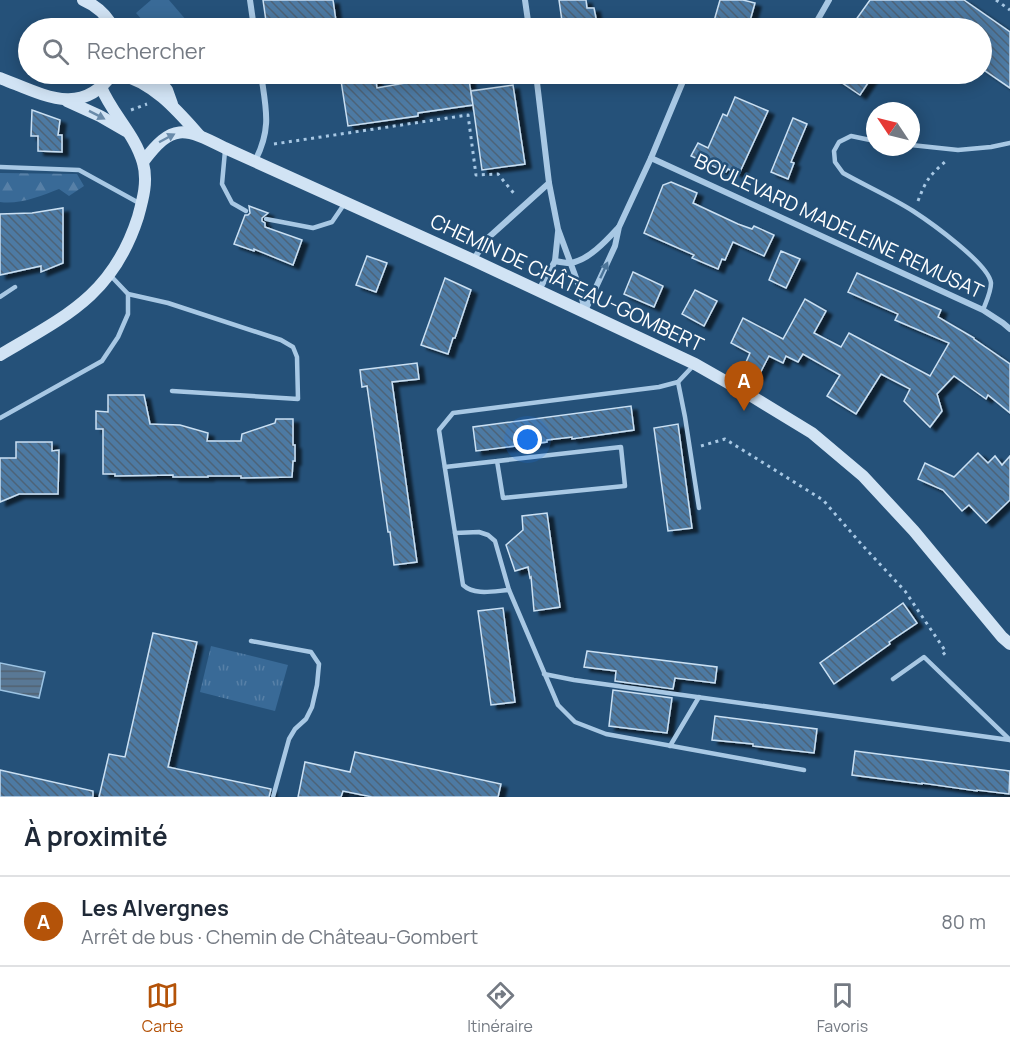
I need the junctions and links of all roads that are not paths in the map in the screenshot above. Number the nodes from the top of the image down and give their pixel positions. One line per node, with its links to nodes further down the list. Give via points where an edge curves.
1 (83, 0): 5 (street)
2 (250, 0): 6 (street)
3 (525, 0): 7 (street)
4 (829, 0): 8 (street)
5 (106, 18)
6 (253, 18)
7 (528, 18)
8 (819, 18)
9 (0, 78): 17 (street)
10 (104, 84): 16 (street)
11 (144, 84): 18 (street, CHEMIN DE CHÂTEAU-GOMBERT)
12 (162, 84): 18 (street, CHEMIN DE CHÂTEAU-GOMBERT)
13 (263, 84): 26 (street, via 268,117 263,146)
14 (537, 84): 29 (street)
15 (682, 84): 25 (street)
16 (101, 87): 17 (street, via 79,99); 19 (street)
17 (63, 100): 19 (street, one-way to 19)
18 (172, 104): 20 (street, CHEMIN DE CHÂTEAU-GOMBERT)
19 (130, 134): 27 (street)
20 (200, 135): 24 (street, CHEMIN DE CHÂTEAU-GOMBERT); 27 (street, CHEMIN DE CHÂTEAU-GOMBERT, one-way to 20, via 164,137 181,132)
21 (866, 139): 44 (lane, via 851,136 839,142 834,151 835,162 843,173 914,211 970,254 988,273 991,283)
22 (1010, 143): 23 (lane, via 958,150)
23 (920, 146)
24 (225, 148): 26 (street, CHEMIN DE CHÂTEAU-GOMBERT); 32 (lane, via 222,184 232,202)
25 (651, 158): 34 (street); 44 (street, BOULEVARD MADELEINE REMUSAT)
26 (255, 161): 30 (street, CHEMIN DE CHÂTEAU-GOMBERT)
27 (143, 162): 31 (street, via 146,178)
28 (0, 167): 31 (lane, via 79,170)
29 (549, 183): 35 (street); 36 (street, via 489,237)
30 (345, 202): 33 (lane, via 332,222 313,228); 36 (street, CHEMIN DE CHÂTEAU-GOMBERT)
31 (142, 204): 39 (street)
32 (246, 211)
33 (267, 219)
34 (619, 227): 38 (street, via 603,244); 45 (street, one-way to 34, via 615,246)
35 (558, 229): 37 (street); 38 (street)
36 (473, 260): 41 (street, CHEMIN DE CHÂTEAU-GOMBERT)
37 (555, 261): 38 (street); 41 (street)
38 (570, 263): 45 (street)
39 (110, 275): 42 (lane); 47 (street, via 73,311)
40 (15, 287): 43 (lane)
41 (539, 290): 45 (street, CHEMIN DE CHÂTEAU-GOMBERT)
42 (128, 294): 50 (lane, via 281,340 293,347 297,357 298,399); 51 (lane, via 128,314 102,361)
43 (0, 297)
44 (983, 310): 46 (street, BOULEVARD MADELEINE REMUSAT)
45 (585, 311): 48 (street, CHEMIN DE CHÂTEAU-GOMBERT)
46 (1010, 329)
47 (0, 355)
48 (695, 364): 49 (lane); 58 (street, CHEMIN DE CHÂTEAU-GOMBERT, via 812,434 863,476)
49 (678, 382): 53 (lane, via 453,413 439,430); 54 (lane)
50 (172, 391)
51 (0, 418)
52 (497, 461): 52 (lane, via 621,447 625,486 503,498); 53 (lane)
53 (445, 467): 55 (lane)
54 (699, 508)
55 (455, 533): 56 (lane, via 479,532 495,541); 56 (lane, via 463,585 477,592)
56 (509, 590): 59 (lane)
57 (251, 640): 64 (lane, via 311,652 319,664 312,707 289,739)
58 (1010, 644)
59 (544, 674): 61 (lane); 62 (lane, via 558,705 575,722 606,734)
60 (893, 679): 61 (lane, via 924,657 1010,740)
61 (699, 697): 62 (lane)
62 (670, 746): 63 (lane)
63 (804, 770)
64 (273, 797)

